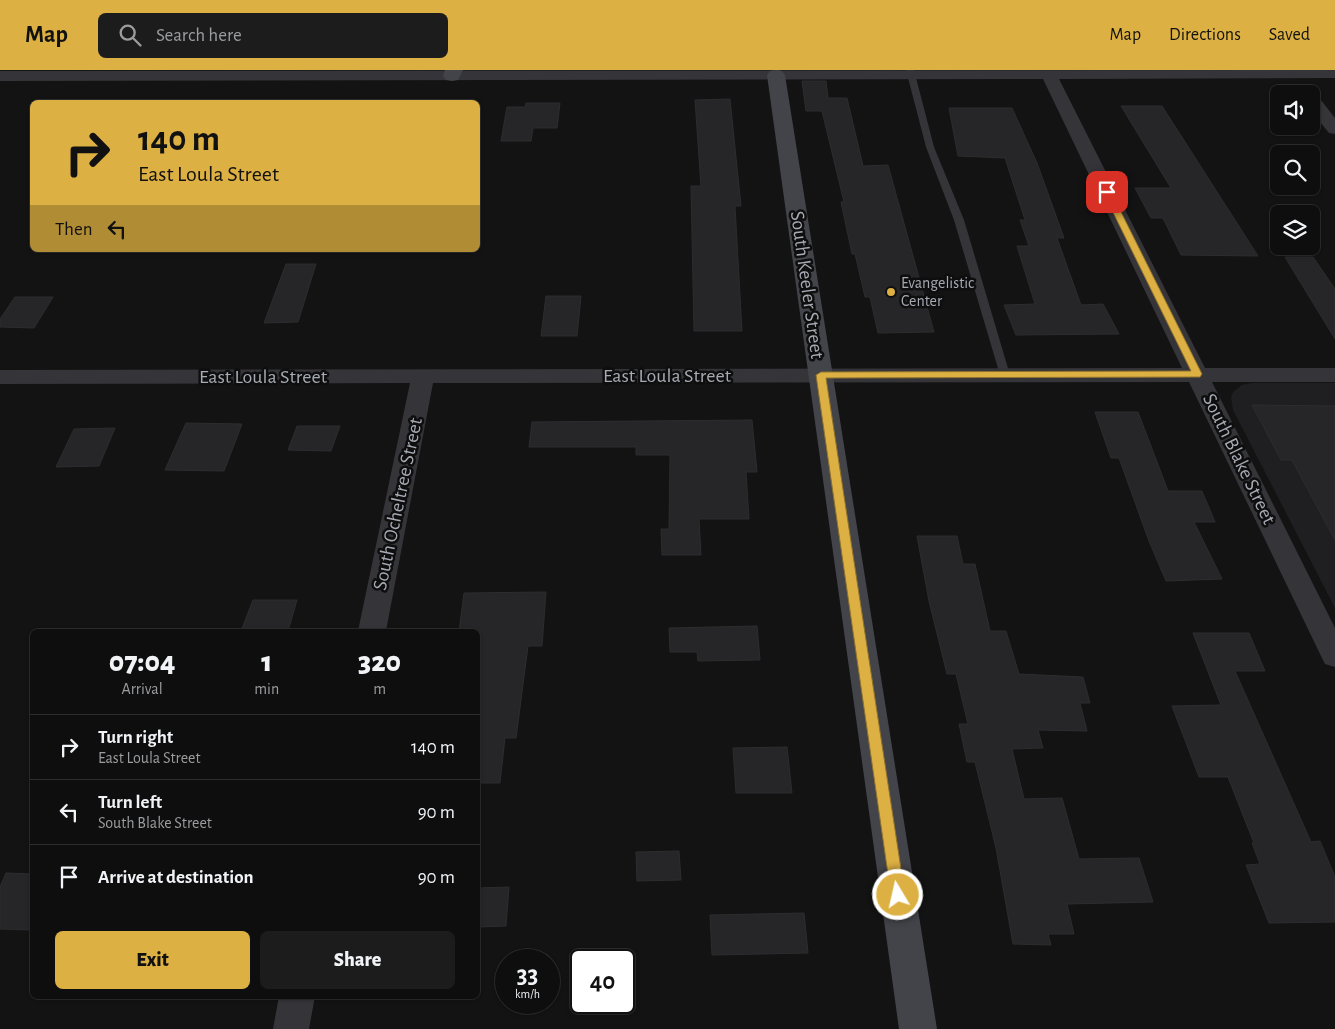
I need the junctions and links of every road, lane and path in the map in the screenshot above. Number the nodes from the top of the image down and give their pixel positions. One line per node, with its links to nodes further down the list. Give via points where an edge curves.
1 (911, 72): 2 (street); 5 (street); 13 (lane, via 930,147 959,220)
2 (1048, 72): 3 (street); 11 (street, South Blake Street)
3 (1289, 72): 6 (street); 8 (street)
4 (453, 73): 5 (street); 7 (street)
5 (776, 73): 12 (street, South Keeler Street)
6 (1335, 73)
7 (0, 76)
8 (1300, 85)
9 (1320, 110): 10 (street)
10 (1335, 129)
11 (1197, 374): 13 (street, East Loula Street); 14 (street, East Loula Street); 18 (street, South Blake Street)
12 (821, 375): 13 (street, East Loula Street); 15 (street, East Loula Street); 21 (street, South Keeler Street)
13 (1004, 375)
14 (1335, 375)
15 (424, 376): 16 (street, East Loula Street); 17 (street, South Ocheltree Street)
16 (0, 377)
17 (372, 629)
18 (1335, 656)
19 (296, 999): 20 (street)
20 (290, 1029)
21 (918, 1029)

